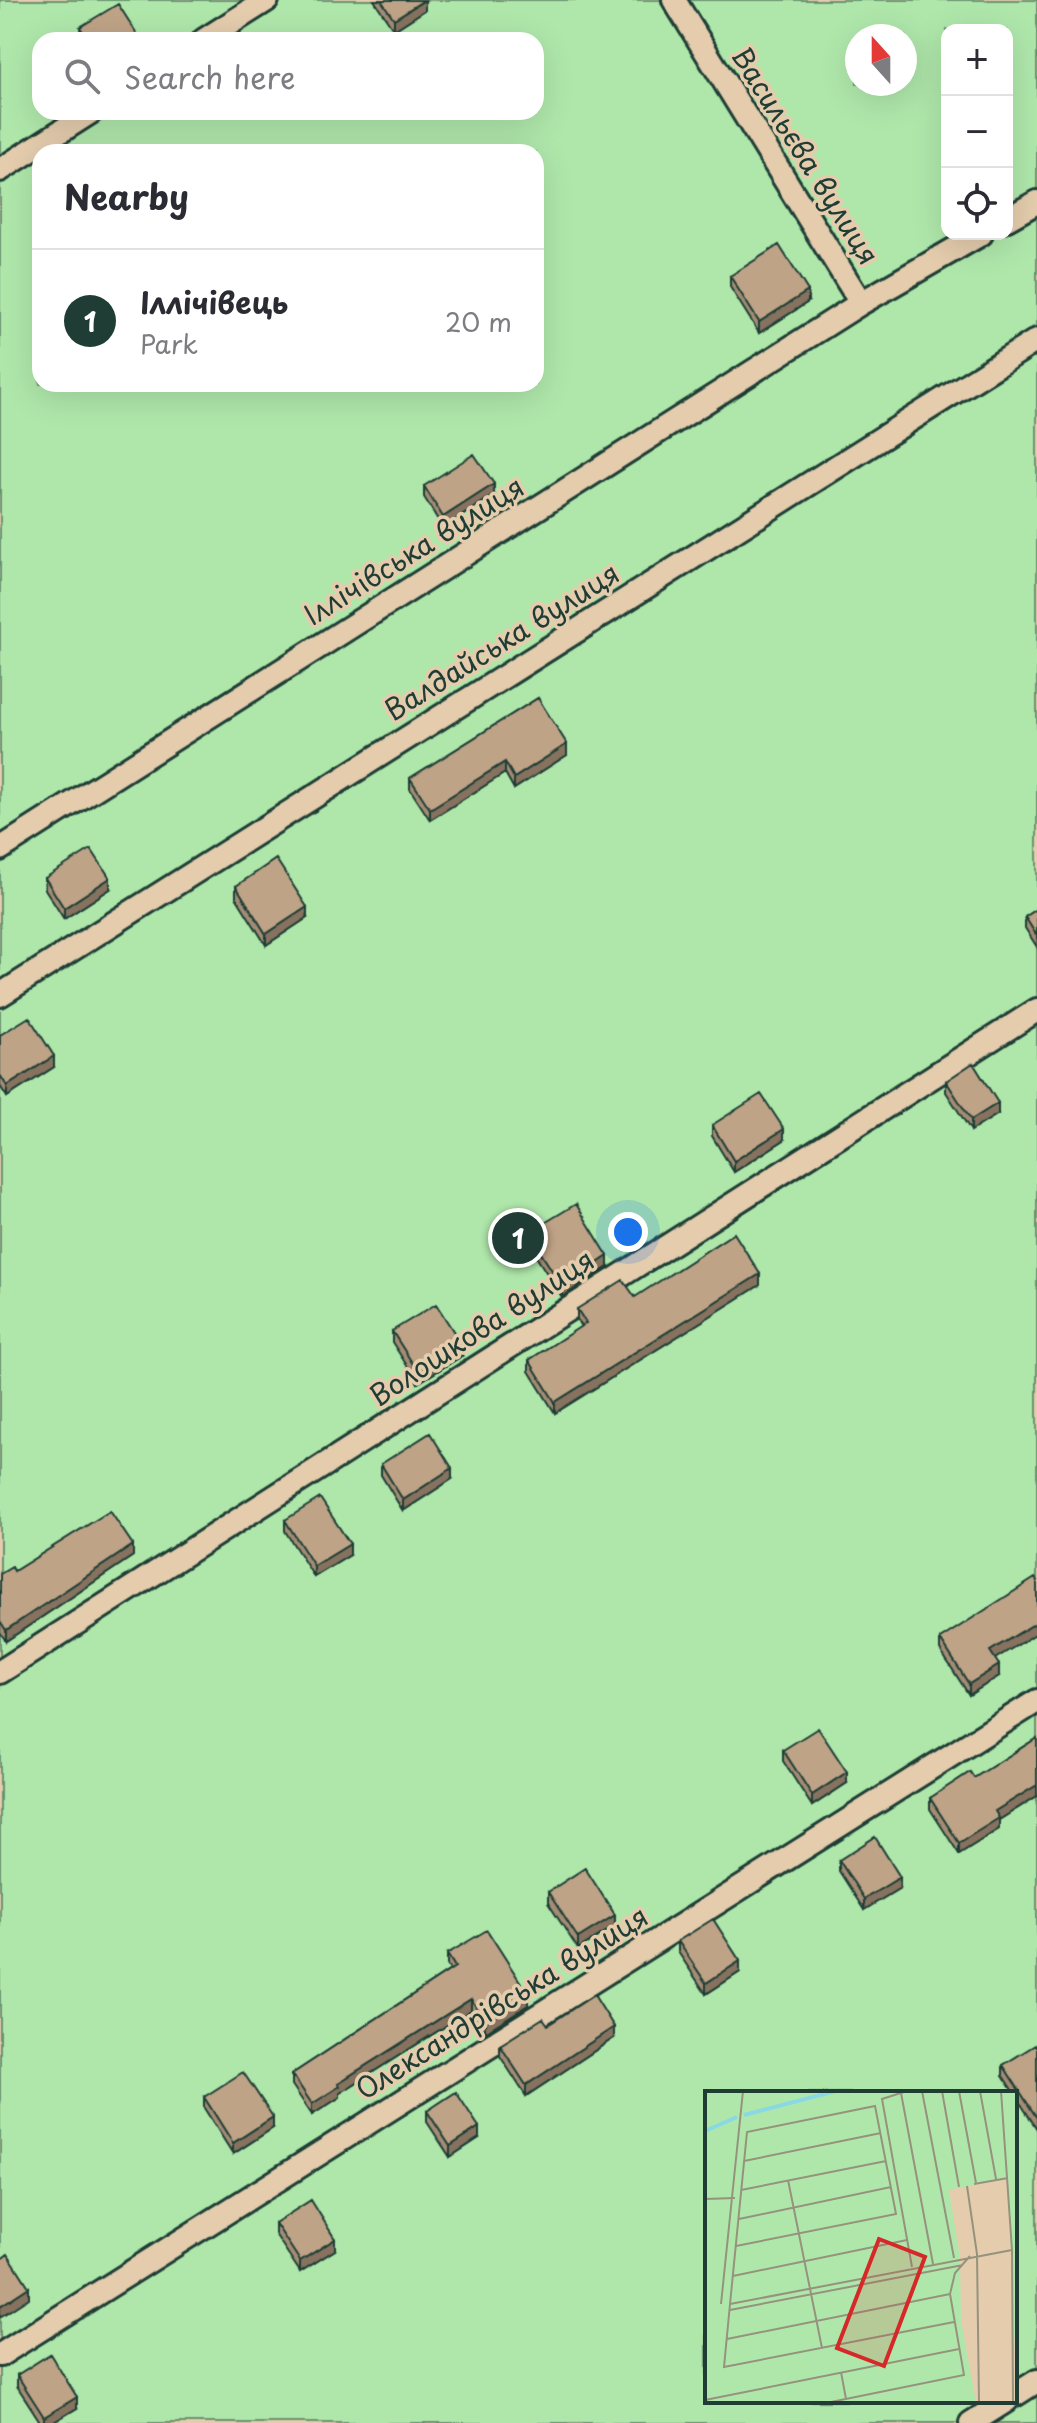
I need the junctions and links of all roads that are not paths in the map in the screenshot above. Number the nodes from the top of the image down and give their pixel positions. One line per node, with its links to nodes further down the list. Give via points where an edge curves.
1 (267, 0): 3 (lane)
2 (674, 0): 11 (lane, Васильєва вулиця)
3 (217, 32)
4 (78, 120): 5 (lane)
5 (41, 144)
6 (32, 150): 7 (lane)
7 (0, 170)
8 (1037, 202): 9 (lane)
9 (1013, 216)
10 (971, 240): 11 (lane, Іллічівська вулиця)
11 (861, 303): 13 (lane, Іллічівська вулиця)
12 (1037, 340): 14 (lane, Валдайська вулиця)
13 (0, 849)
14 (0, 995)
15 (1037, 1010): 16 (lane, Волошкова вулиця)
16 (0, 1672)
17 (1037, 1701): 18 (lane, Олександрівська вулиця)
18 (0, 2355)
19 (1037, 2381): 20 (lane)
20 (1017, 2394)
21 (1003, 2403): 22 (lane)
22 (971, 2423)

